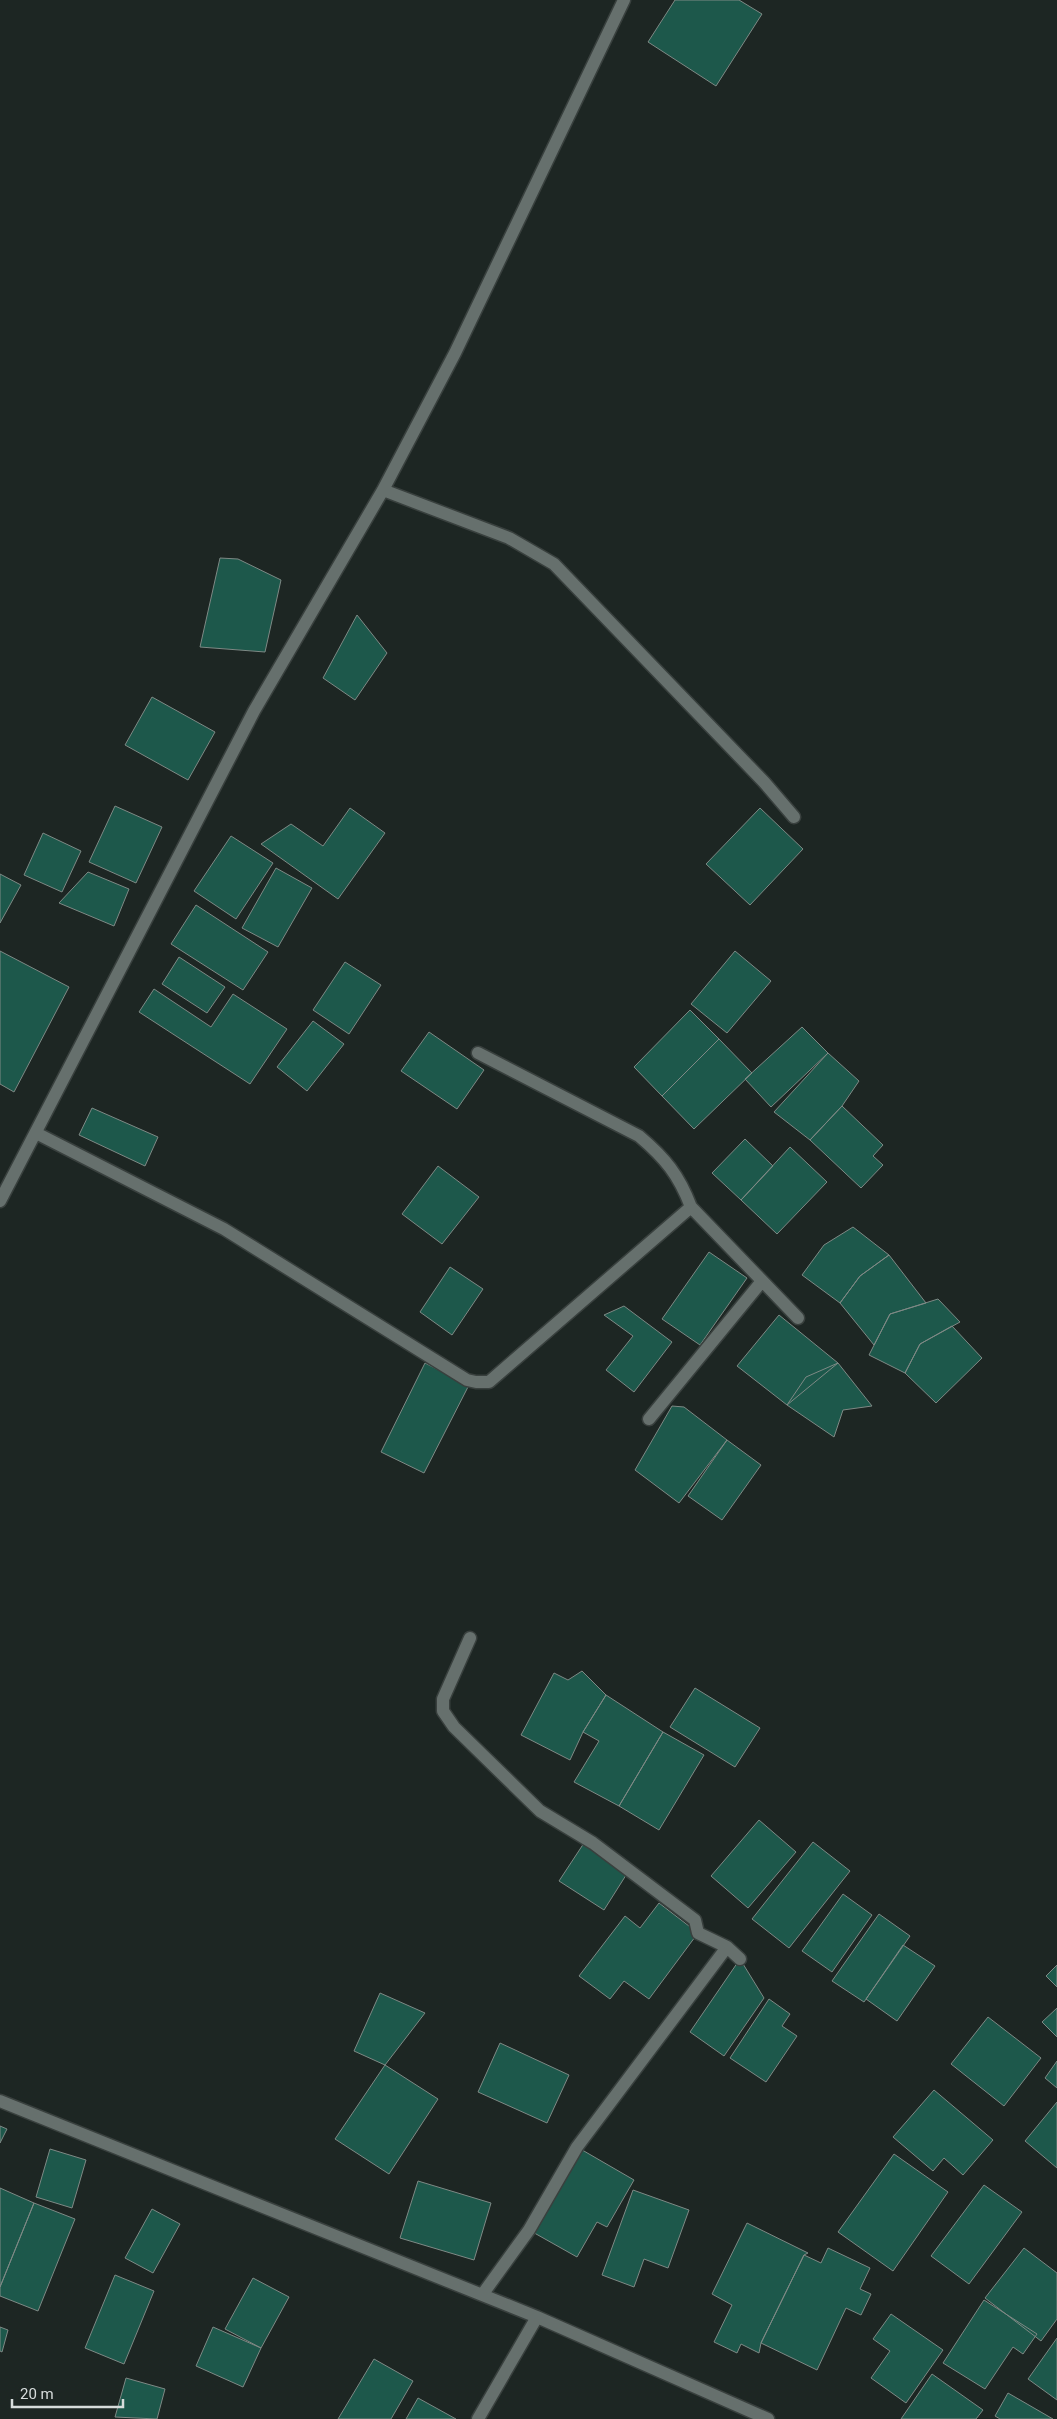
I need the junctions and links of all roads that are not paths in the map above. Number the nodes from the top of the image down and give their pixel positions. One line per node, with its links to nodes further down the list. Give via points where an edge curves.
1 (624, 0): 2 (street, via 455,353)
2 (382, 490): 3 (street, via 509,538 554,564); 5 (street, via 254,710)
3 (794, 816)
4 (478, 1053): 7 (street, via 639,1136 676,1174)
5 (36, 1132): 6 (street); 7 (street, via 224,1229 467,1380 476,1382 489,1382)
6 (0, 1202)
7 (690, 1207): 8 (street)
8 (762, 1281): 9 (street); 10 (street)
9 (798, 1318)
10 (649, 1419)
11 (470, 1638): 12 (street, via 443,1699 443,1711 454,1727 540,1810 593,1843 695,1920 698,1933)
12 (727, 1948): 13 (street); 15 (street, via 577,2147 529,2230)
13 (740, 1959)
14 (0, 2101): 15 (street)
15 (482, 2295): 16 (street)
16 (537, 2317): 17 (street); 18 (street)
17 (478, 2419)
18 (768, 2419)

